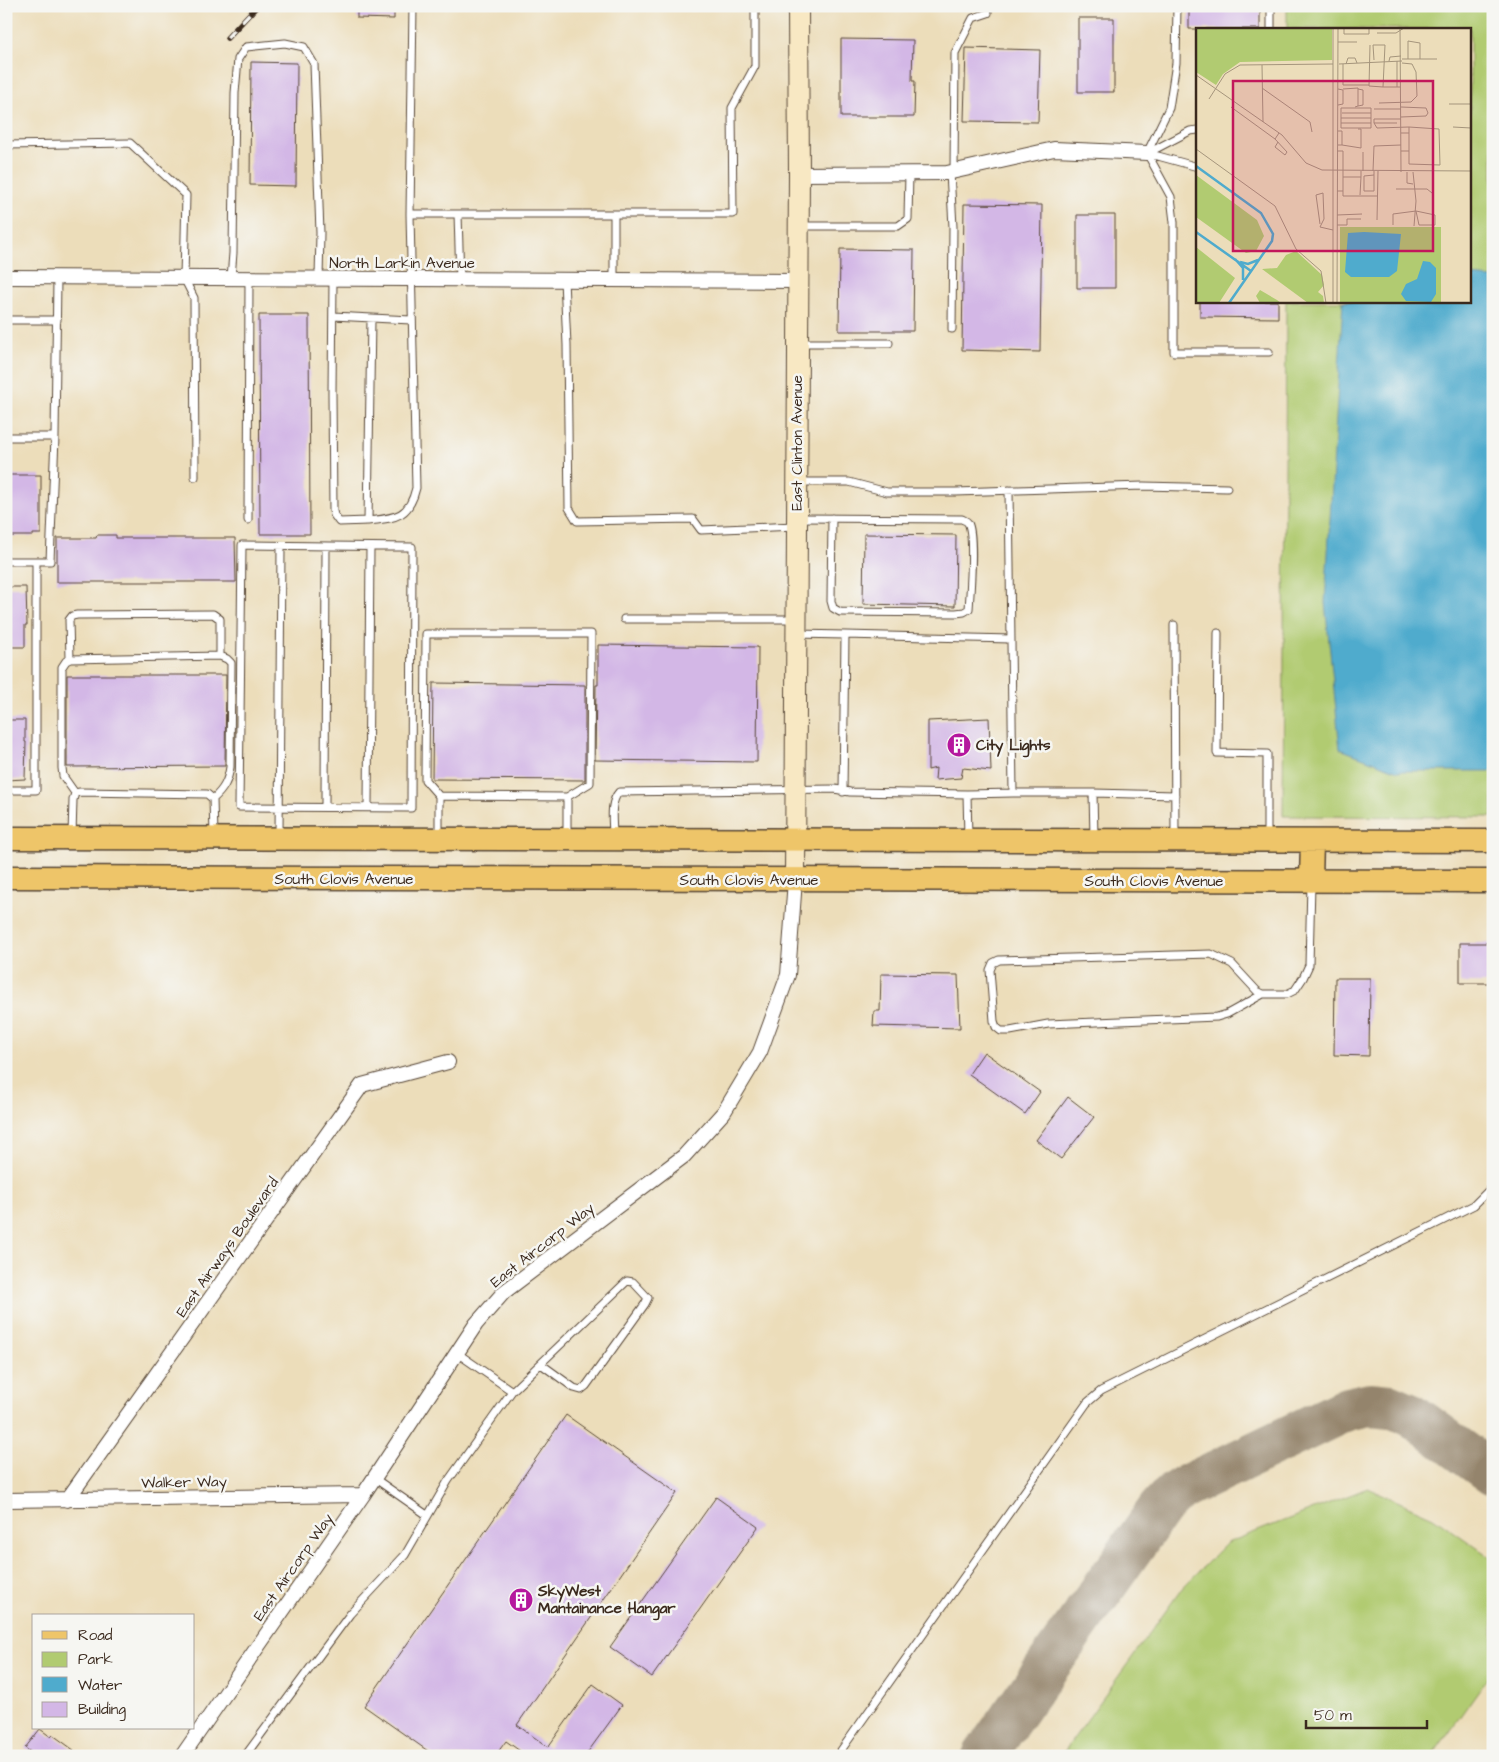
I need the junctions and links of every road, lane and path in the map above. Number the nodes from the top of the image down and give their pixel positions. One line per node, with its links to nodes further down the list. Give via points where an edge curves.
1 (413, 6): 15 (lane)
2 (755, 6): 17 (lane, via 755,66 732,108 733,214)
3 (798, 6): 14 (street, East Clinton Avenue)
4 (1176, 6): 10 (lane, via 1176,63 1169,108)
5 (1271, 6): 7 (lane)
6 (988, 13): 12 (lane, via 973,18 955,53)
7 (1271, 28)
8 (1196, 130): 10 (lane)
9 (6, 145): 21 (lane, via 130,142 186,195)
10 (1148, 153): 11 (lane); 12 (street, via 1054,149); 39 (lane, via 1171,197 1174,222 1174,352)
11 (1196, 166)
12 (952, 171): 13 (street); 36 (lane)
13 (908, 173): 14 (street); 18 (lane, via 908,219 898,226)
14 (799, 174): 18 (street, East Clinton Avenue)
15 (410, 214): 16 (lane); 26 (lane)
16 (458, 214): 17 (lane); 27 (lane)
17 (614, 214): 29 (lane)
18 (799, 226): 30 (street, East Clinton Avenue)
19 (6, 277): 20 (street, North Larkin Avenue)
20 (57, 278): 21 (street, North Larkin Avenue); 33 (lane)
21 (184, 278): 22 (street, North Larkin Avenue); 42 (lane, via 194,298)
22 (230, 278): 23 (street, North Larkin Avenue); 24 (lane, via 238,59 246,46 285,43 304,47 314,64)
23 (249, 278): 24 (street, North Larkin Avenue); 47 (lane)
24 (319, 279): 25 (street, North Larkin Avenue)
25 (333, 279): 26 (street, North Larkin Avenue); 31 (lane)
26 (411, 279): 27 (street, North Larkin Avenue); 35 (lane)
27 (460, 280): 28 (street, North Larkin Avenue)
28 (564, 280): 29 (street, North Larkin Avenue); 49 (lane, via 569,508 577,521 693,519 701,530)
29 (614, 280): 30 (street, North Larkin Avenue)
30 (798, 281): 37 (street, East Clinton Avenue)
31 (333, 316): 34 (lane); 48 (lane, via 333,511 339,522)
32 (6, 320): 33 (lane)
33 (57, 320): 41 (lane)
34 (371, 320): 35 (lane); 48 (lane)
35 (411, 320): 48 (lane, via 416,488 404,513)
36 (952, 329)
37 (798, 343): 38 (lane); 43 (street, East Clinton Avenue)
38 (889, 343)
39 (1269, 352)
40 (6, 437): 41 (lane)
41 (55, 437): 54 (lane, via 50,561)
42 (195, 477)
43 (797, 482): 45 (lane, via 849,482 886,492); 49 (street, East Clinton Avenue)
44 (1227, 488): 45 (lane, via 1144,486)
45 (1009, 490): 60 (lane)
46 (832, 518): 46 (lane, via 966,521 971,539 969,609 956,613 836,610 831,601); 49 (lane)
47 (248, 520)
48 (368, 521)
49 (797, 522): 57 (street, East Clinton Avenue)
50 (281, 546): 51 (lane); 74 (lane); 74 (lane, via 242,545 239,797 239,807)
51 (326, 546): 52 (lane); 75 (lane)
52 (370, 547): 76 (lane); 76 (lane, via 412,547 411,808)
53 (6, 561): 54 (lane)
54 (36, 561): 64 (lane, via 36,790)
55 (624, 619): 57 (lane)
56 (1174, 625): 70 (lane)
57 (796, 627): 59 (lane); 63 (street, East Clinton Avenue)
58 (1218, 633): 88 (lane, via 1217,753 1267,754)
59 (845, 635): 60 (lane); 65 (lane)
60 (1011, 639): 68 (lane)
61 (220, 656): 62 (lane); 62 (lane, via 220,619 212,614 77,615 69,620); 73 (lane, via 230,663 230,767 229,779)
62 (70, 659): 66 (lane, via 62,667 62,768 63,776)
63 (795, 789): 65 (lane); 83 (lane, via 619,792 613,803); 84 (street, East Clinton Avenue)
64 (6, 790)
65 (843, 792): 67 (lane)
66 (75, 794): 73 (lane, via 207,794); 78 (lane, via 72,800)
67 (967, 794): 68 (lane); 85 (lane)
68 (1013, 794): 69 (lane)
69 (1093, 794): 70 (lane); 86 (lane)
70 (1175, 795): 87 (lane)
71 (439, 796): 72 (lane); 72 (lane, via 425,780 426,634 591,634 590,783); 81 (lane)
72 (567, 796): 82 (lane)
73 (213, 799): 79 (lane)
74 (279, 807): 75 (lane); 80 (lane)
75 (325, 807): 76 (lane)
76 (368, 807)
77 (6, 838): 78 (main road)
78 (72, 838): 79 (main road)
79 (214, 838): 80 (main road)
80 (279, 839): 81 (main road)
81 (439, 839): 82 (main road)
82 (567, 839): 83 (main road)
83 (614, 840): 84 (main road)
84 (795, 840): 85 (main road); 92 (street, East Clinton Avenue)
85 (968, 840): 86 (main road)
86 (1094, 840): 87 (main road)
87 (1175, 840): 88 (main road)
88 (1267, 841): 89 (main road)
89 (1312, 841): 90 (main road); 93 (main road)
90 (1493, 841)
91 (6, 878): 92 (main road, South Clovis Avenue)
92 (795, 880): 93 (main road, South Clovis Avenue); 98 (street, East Aircorp Way, via 788,975 760,1052 724,1112 684,1156 504,1292 476,1324)
93 (1311, 881): 94 (main road, South Clovis Avenue); 95 (lane, via 1309,965 1295,990 1287,994)
94 (1493, 881)
95 (1262, 994): 95 (lane, via 1232,964 1211,954 999,960 990,970 994,1021 1001,1031 1048,1024 1217,1017)
96 (448, 1062): 104 (street, East Airways Boulevard, via 362,1085)
97 (1493, 1186): 108 (lane, via 1474,1205 1101,1391 1087,1403)
98 (457, 1353): 100 (lane); 101 (street, East Aircorp Way)
99 (541, 1364): 99 (lane, via 581,1390 648,1298 628,1281); 100 (lane)
100 (512, 1391): 105 (lane)
101 (374, 1478): 102 (street, East Aircorp Way); 105 (lane)
102 (363, 1495): 104 (street, Walker Way); 106 (street, East Aircorp Way)
103 (6, 1500): 104 (street, Walker Way)
104 (68, 1500)
105 (427, 1515): 107 (lane, via 405,1555 350,1614)
106 (182, 1756)
107 (245, 1756)
108 (837, 1756)

